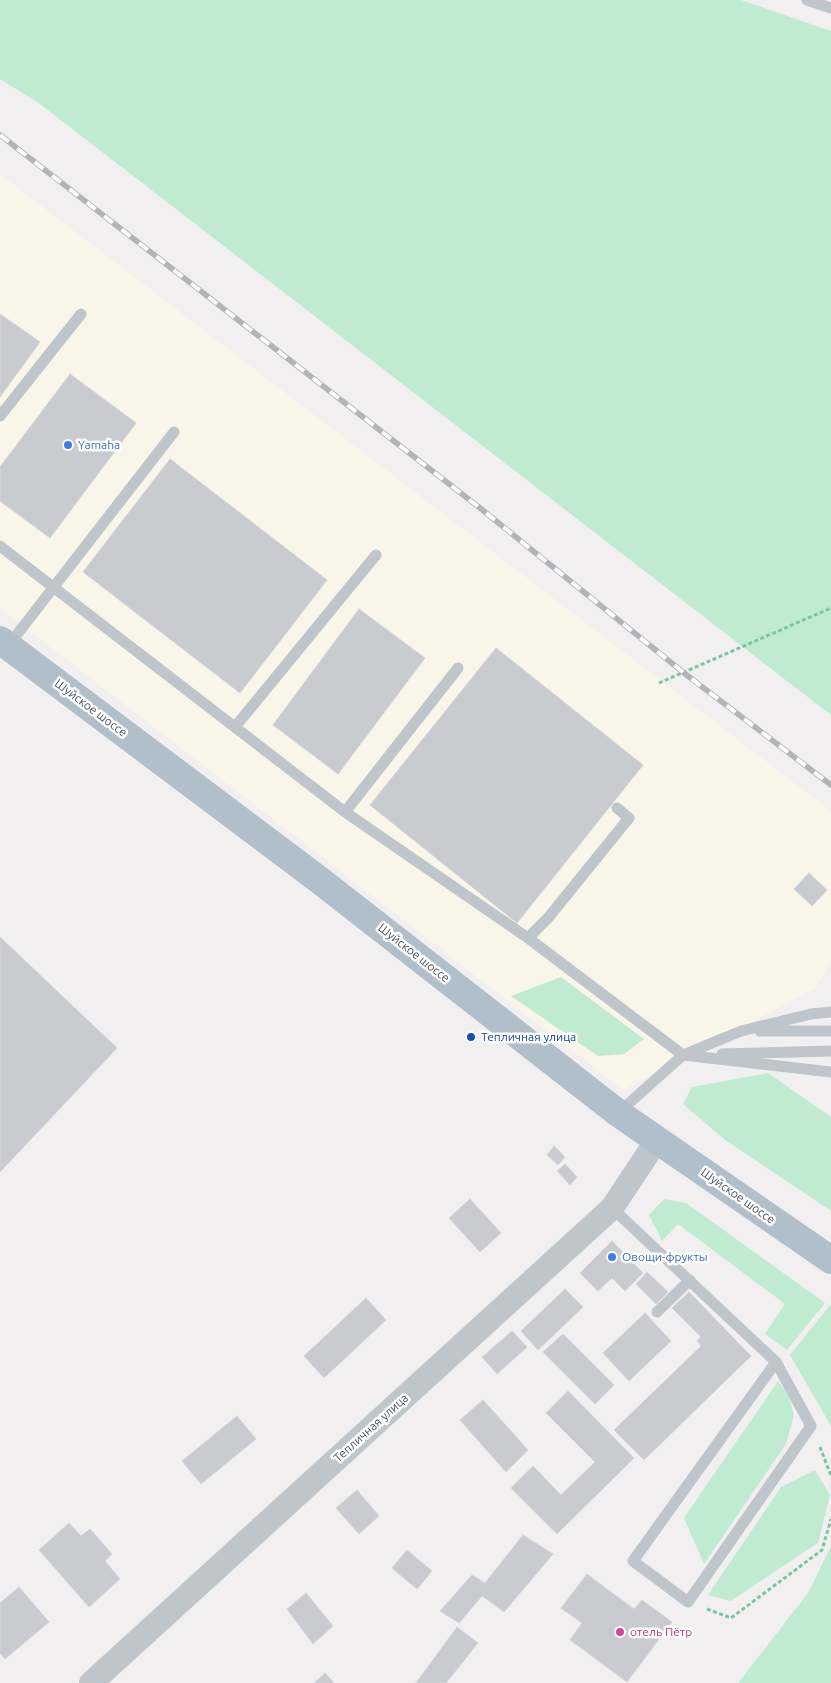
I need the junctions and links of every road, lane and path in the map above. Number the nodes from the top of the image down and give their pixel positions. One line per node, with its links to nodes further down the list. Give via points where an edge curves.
1 (807, 0): 2 (lane)
2 (831, 8)
3 (81, 314): 4 (lane)
4 (0, 416)
5 (174, 432): 8 (lane)
6 (0, 546): 8 (lane)
7 (376, 555): 13 (lane)
8 (54, 587): 10 (lane); 13 (lane)
9 (831, 608): 12 (path)
10 (3, 647): 23 (main road, Шуйское шоссе, via 318,879)
11 (458, 668): 15 (lane)
12 (659, 683)
13 (235, 727): 15 (lane)
14 (617, 808): 16 (lane, via 629,818)
15 (345, 812): 16 (lane)
16 (528, 938): 21 (lane)
17 (831, 1012): 18 (lane)
18 (741, 1031): 19 (lane); 21 (lane)
19 (831, 1031)
20 (831, 1051): 21 (lane)
21 (683, 1055): 22 (lane); 23 (lane)
22 (831, 1072)
23 (618, 1114): 24 (main road, Шуйское шоссе)
24 (658, 1140): 25 (street, Тепличная улица); 26 (main road, Шуйское шоссе)
25 (612, 1208): 27 (lane); 32 (street, Тепличная улица)
26 (831, 1260)
27 (690, 1280): 28 (lane); 29 (lane)
28 (657, 1312)
29 (776, 1362): 31 (lane, via 811,1426); 31 (lane, via 633,1561)
30 (831, 1519): 31 (path, via 822,1550 731,1618)
31 (688, 1602)
32 (92, 1683)

